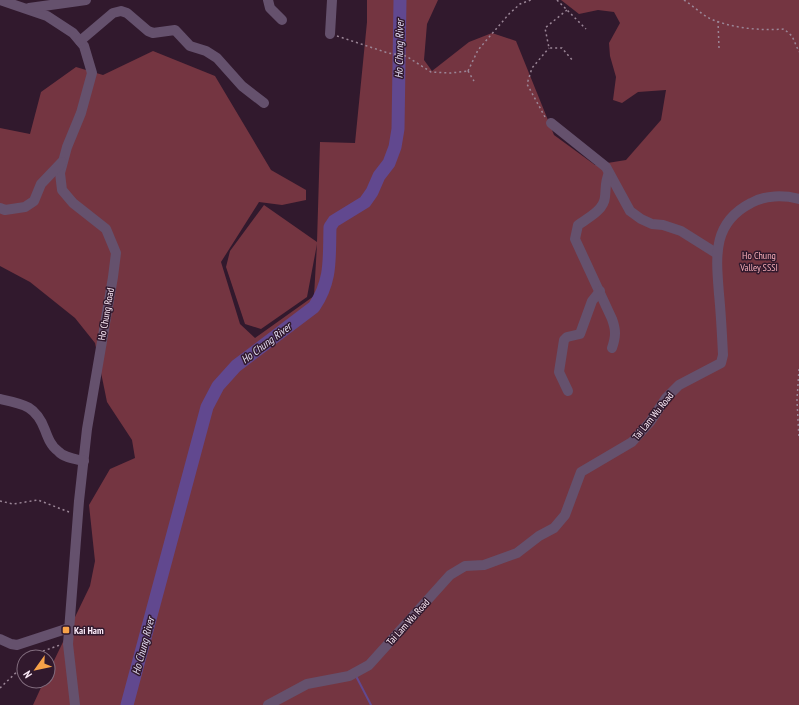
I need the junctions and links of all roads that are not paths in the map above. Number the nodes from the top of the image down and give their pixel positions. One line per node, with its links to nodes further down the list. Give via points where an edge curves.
1 (0, 0): 5 (street, Ho Chung Road)
2 (86, 0): 5 (street)
3 (268, 0): 6 (street, via 270,8)
4 (332, 0): 7 (street)
5 (26, 8): 8 (street, Ho Chung Road, via 47,16 73,33)
6 (282, 20)
7 (330, 34)
8 (80, 41): 9 (street, via 114,13 128,13 153,33 175,30 190,46 217,58 242,86); 11 (street, Ho Chung Road, via 92,73 81,113)
9 (264, 103)
10 (551, 123): 12 (street)
11 (62, 162): 14 (street, via 41,184 34,201 25,207 5,210); 20 (street, Ho Chung Road, via 62,190 73,203 106,229 116,253)
12 (610, 173): 15 (street, via 627,206 641,219 681,231); 16 (street, via 606,178 604,203 598,211 578,225 575,239)
13 (799, 199): 15 (street, Tai Lam Wu Road, via 781,196 765,198 743,207 728,223 721,235)
14 (0, 208)
15 (716, 253): 24 (street, Tai Lam Wu Road, via 724,355 721,364 679,385 632,442 581,472 565,515 554,528 517,553 484,565 465,566 450,575 369,665 349,676 307,684)
16 (600, 291): 17 (street, via 616,331); 18 (street, via 592,301 580,334 567,336 564,340 559,372)
17 (612, 348)
18 (568, 391)
19 (0, 400): 20 (street, via 23,404 34,411 41,418 51,444 57,451 64,456)
20 (84, 461): 21 (street, Ho Chung Road)
21 (70, 628): 22 (street, via 17,645); 23 (street, Ho Chung Road, via 68,644)
22 (0, 639)
23 (75, 705)
24 (268, 705)

